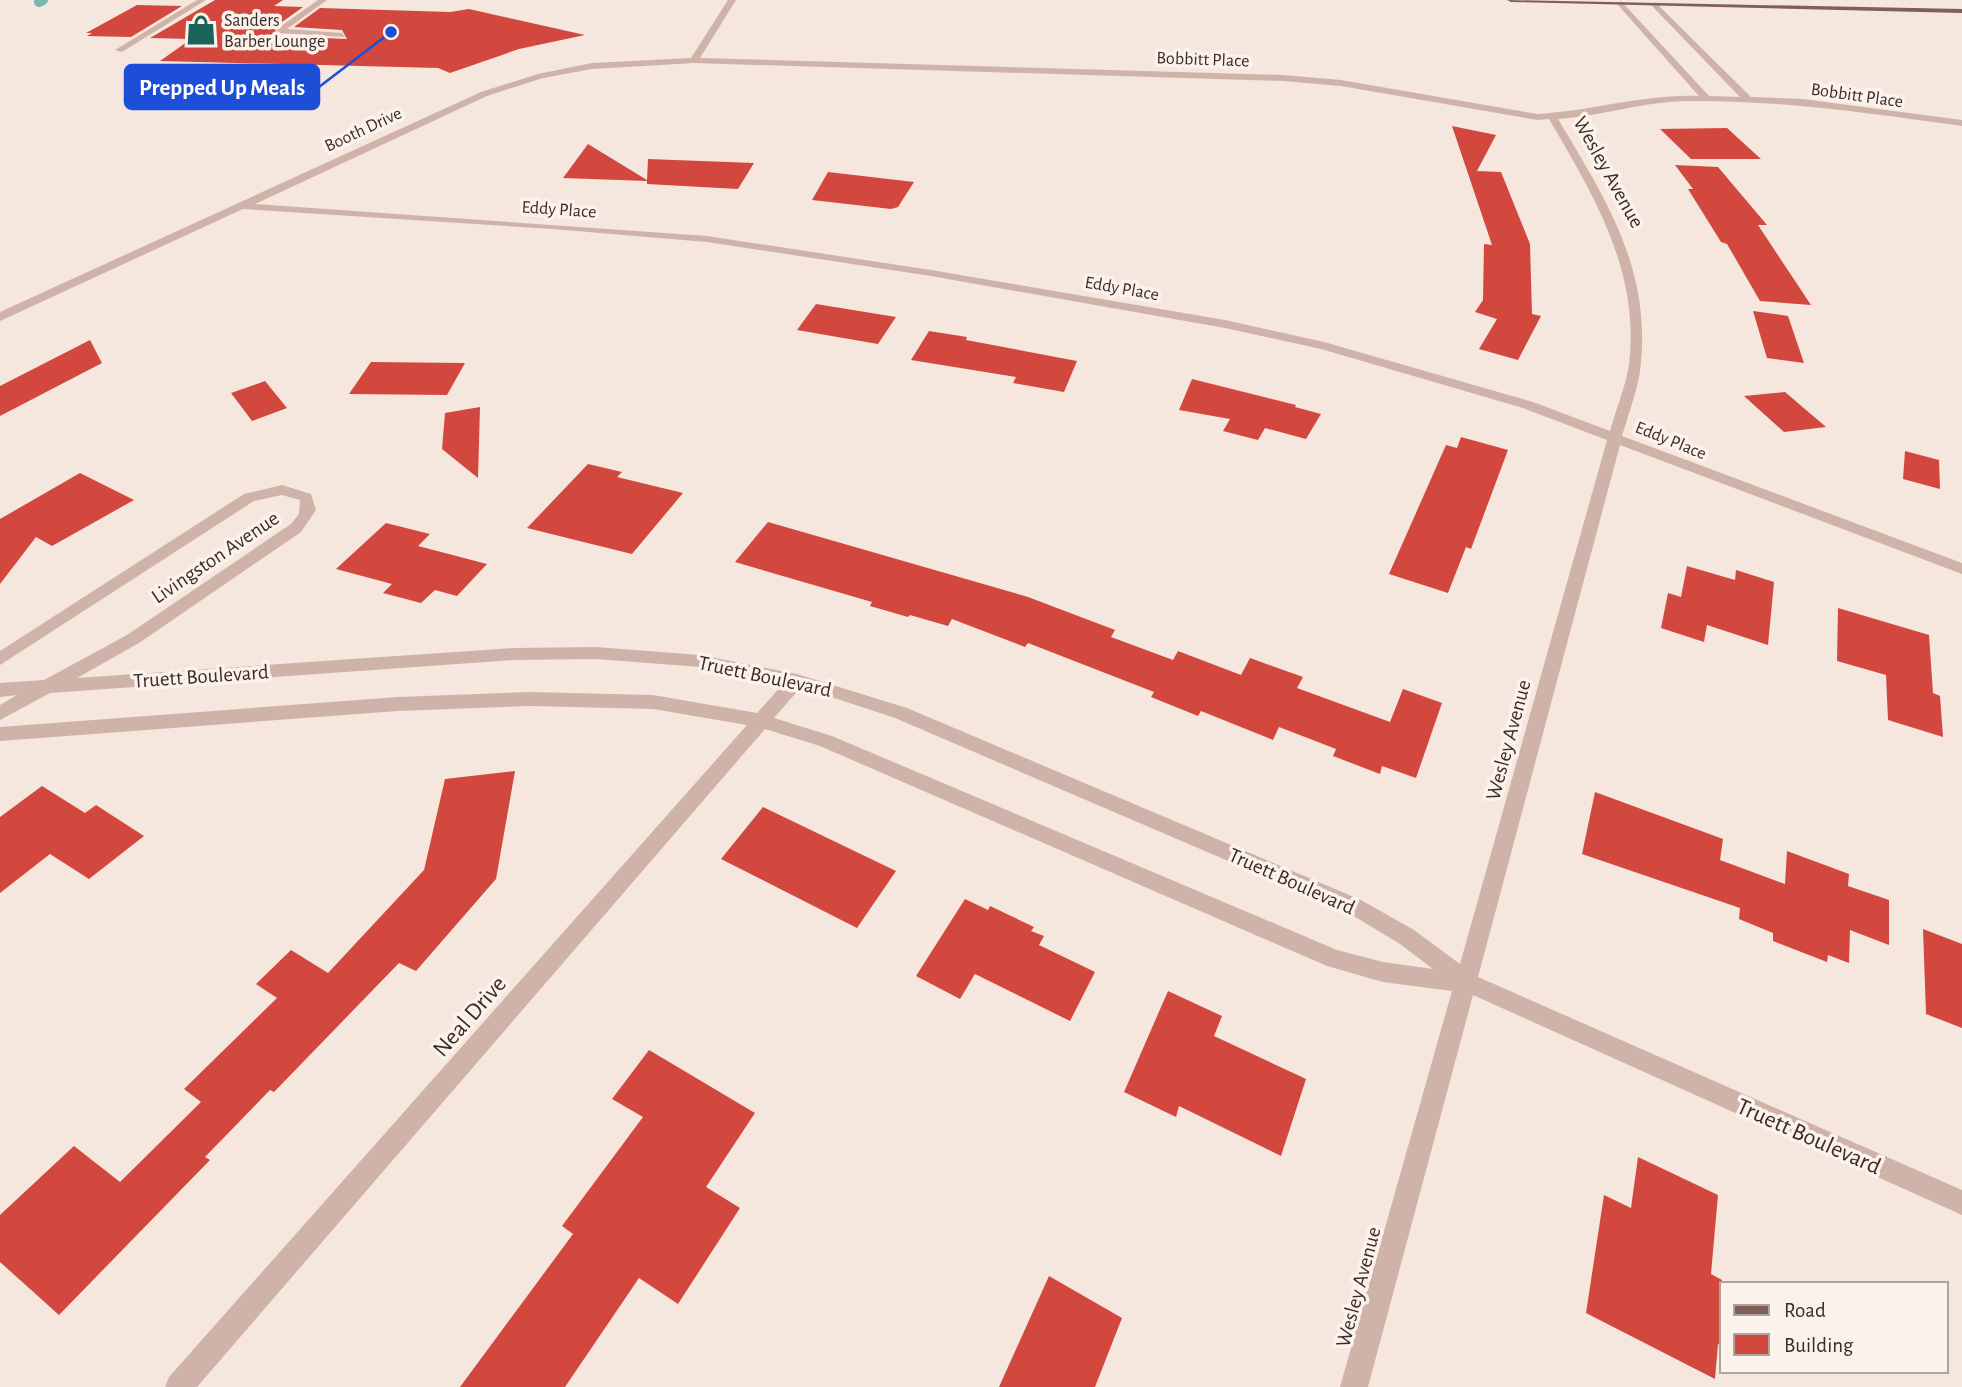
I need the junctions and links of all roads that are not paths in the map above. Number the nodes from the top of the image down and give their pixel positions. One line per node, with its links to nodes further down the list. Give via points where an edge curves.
1 (202, 0): 9 (lane)
2 (323, 0): 8 (lane, via 280,32)
3 (732, 0): 10 (street)
4 (1511, 0): 5 (main road)
5 (1621, 3): 6 (main road); 11 (street)
6 (1655, 4): 7 (main road); 12 (street)
7 (1962, 11)
8 (342, 35)
9 (119, 50)
10 (694, 60): 13 (street, Bobbitt Place, via 1302,79); 15 (street, Booth Drive, via 602,65 513,84 443,111)
11 (1706, 98): 12 (street, Bobbitt Place); 13 (street, Bobbitt Place, via 1644,100)
12 (1748, 100): 14 (street, Bobbitt Place, via 1827,105)
13 (1552, 117): 17 (street, Wesley Avenue, via 1615,223 1635,292 1635,365)
14 (1961, 124)
15 (240, 206): 16 (street, Booth Drive); 17 (street, Eddy Place, via 695,238 931,273 1225,324 1324,346 1424,373)
16 (0, 317)
17 (1616, 437): 18 (street, Eddy Place); 26 (street, Wesley Avenue)
18 (1962, 569)
19 (0, 659): 21 (street, Livingston Avenue, via 248,497 282,490 306,497 310,507 296,527 133,639)
20 (797, 680): 21 (street, Truett Boulevard, via 700,661 596,653 514,654); 24 (street, Neal Drive); 26 (street, Truett Boulevard, via 901,713 1354,906 1407,937)
21 (50, 686): 22 (street, Truett Boulevard); 23 (street, Livingston Avenue)
22 (0, 690)
23 (0, 713)
24 (762, 721): 25 (street, Truett Boulevard, via 653,702 530,699 398,704); 26 (street, Truett Boulevard, via 886,764 1334,959 1408,979); 28 (street, Neal Drive)
25 (0, 734)
26 (1466, 982): 27 (street, Truett Boulevard); 29 (street, Wesley Avenue)
27 (1962, 1203)
28 (179, 1387)
29 (1354, 1387)

